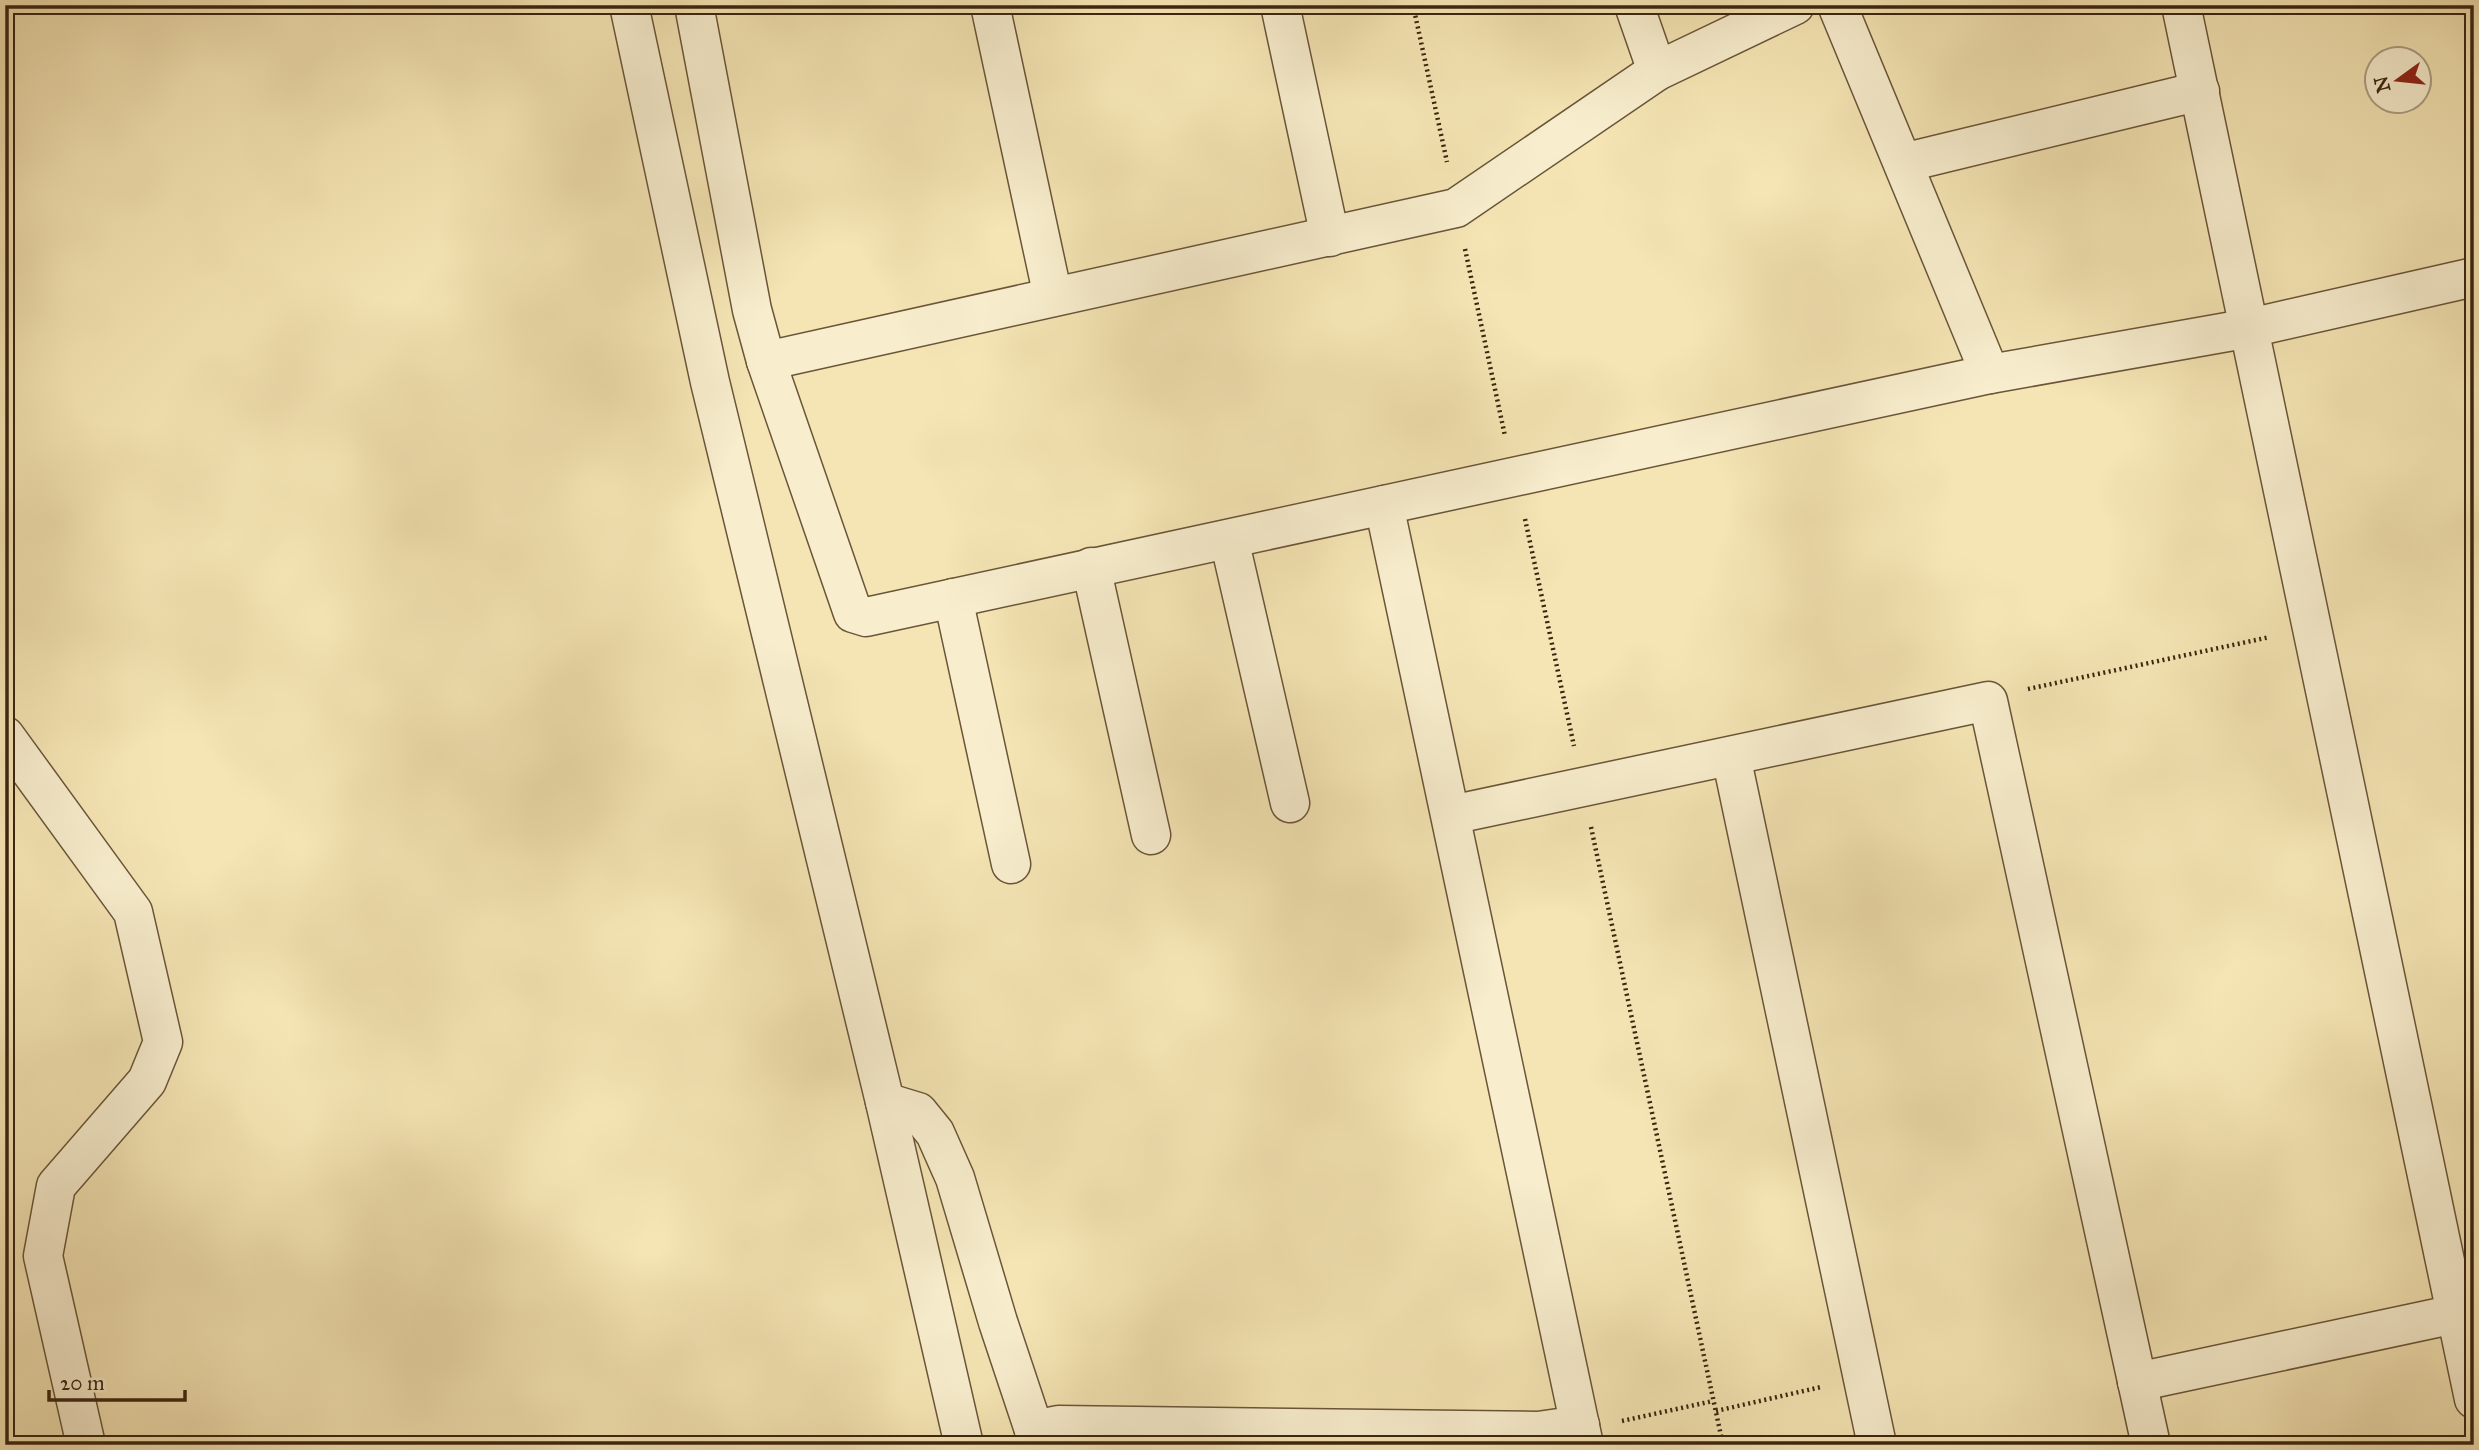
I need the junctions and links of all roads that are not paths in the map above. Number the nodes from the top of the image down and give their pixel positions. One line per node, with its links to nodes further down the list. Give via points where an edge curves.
1 (629, 5): 28 (street, via 710,382)
2 (694, 5): 16 (street, via 752,310)
3 (990, 5): 14 (street)
4 (1280, 5): 12 (street)
5 (1634, 5): 9 (street)
6 (1795, 5): 9 (street)
7 (1837, 5): 11 (street)
8 (2182, 5): 10 (street)
9 (1657, 72): 12 (street, via 1456,208)
10 (2200, 91): 11 (street); 15 (street)
11 (1903, 163): 17 (street)
12 (1330, 237): 14 (street)
13 (2474, 277): 15 (street)
14 (1053, 297): 16 (street)
15 (2250, 328): 17 (street); 29 (street)
16 (766, 361): 21 (street, via 853,614 866,617)
17 (1990, 374): 18 (street)
18 (1384, 505): 19 (street); 25 (street)
19 (1229, 539): 20 (street); 24 (street)
20 (1091, 568): 21 (street); 26 (street)
21 (953, 598): 27 (street)
22 (5, 736): 34 (street, via 134,912 163,1042 147,1081 55,1186 43,1256)
23 (1731, 755): 25 (street); 30 (street, via 1987,701); 36 (street)
24 (1290, 803)
25 (1451, 815): 32 (street)
26 (1151, 835)
27 (1011, 864)
28 (885, 1102): 33 (street, via 918,1112 935,1133 955,1178); 35 (street)
29 (2465, 1312): 30 (street); 31 (street)
30 (2137, 1382): 37 (street)
31 (2474, 1399)
32 (1582, 1435): 33 (street, via 1058,1425)
33 (1035, 1437)
34 (86, 1445)
35 (964, 1445)
36 (1877, 1445)
37 (2151, 1445)

